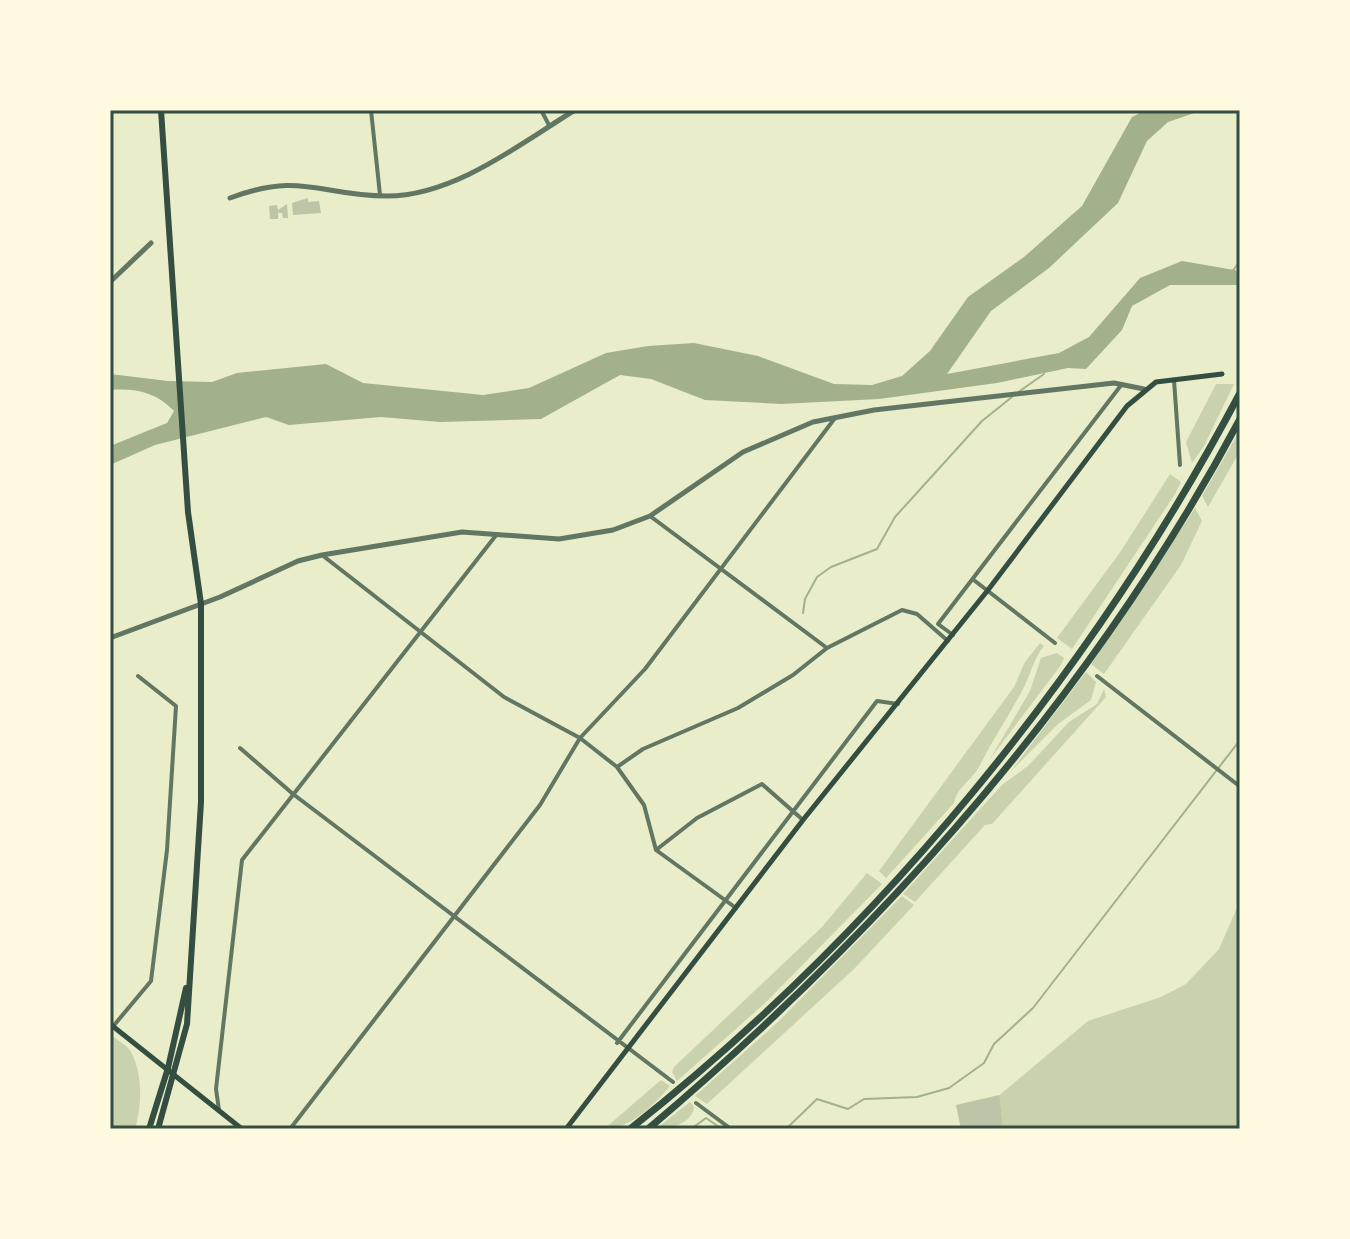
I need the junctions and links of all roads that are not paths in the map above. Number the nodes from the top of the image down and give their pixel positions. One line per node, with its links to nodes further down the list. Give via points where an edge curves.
1 (161, 110): 24 (highway, via 188,512)
2 (371, 110): 6 (street)
3 (541, 110): 5 (street)
4 (575, 110): 5 (street)
5 (549, 126): 6 (street, via 457,179 408,195)
6 (380, 196): 7 (street, via 300,183 256,188)
7 (230, 198)
8 (151, 243): 9 (street)
9 (110, 282)
10 (1222, 374): 11 (main road)
11 (1174, 379): 13 (main road); 17 (street)
12 (1122, 384): 13 (street); 15 (street); 22 (street)
13 (1144, 389): 23 (main road)
14 (1240, 393): 59 (highway, via 1098,627 954,813 793,984)
15 (835, 418): 18 (street, via 788,431 743,452); 21 (street)
16 (1240, 419): 60 (highway, via 1108,633 992,783 829,964)
17 (1180, 465)
18 (650, 516): 19 (street, via 580,538); 21 (street)
19 (497, 534): 20 (street, via 462,532); 25 (street)
20 (322, 555): 24 (street); 25 (street)
21 (722, 572): 30 (street); 34 (street, via 631,686)
22 (975, 580): 23 (street); 26 (street, via 938,624)
23 (988, 590): 26 (main road); 29 (street)
24 (201, 604): 27 (street); 45 (highway, via 201,802)
25 (420, 632): 34 (street, via 504,697); 38 (street)
26 (953, 635): 28 (main road)
27 (110, 638)
28 (948, 641): 30 (street, via 917,614 902,610); 33 (main road)
29 (1055, 643)
30 (827, 648): 36 (street, via 738,708 643,749)
31 (138, 676): 46 (street, via 176,706 167,850 151,981)
32 (1097, 676): 37 (street)
33 (899, 704): 39 (street, via 877,701); 40 (main road)
34 (580, 738): 36 (street); 44 (street, via 540,805)
35 (240, 748): 38 (street)
36 (617, 767): 41 (street, via 644,805)
37 (1238, 785)
38 (293, 794): 44 (street); 53 (street, via 242,860 216,1089)
39 (793, 813): 40 (street); 41 (street, via 762,784 697,818); 42 (street)
40 (803, 820): 43 (main road)
41 (656, 850): 42 (street)
42 (726, 901): 43 (street); 47 (street)
43 (736, 908): 48 (main road)
44 (454, 917): 47 (street); 57 (street)
45 (190, 973): 49 (highway); 50 (highway, via 187,1024)
46 (111, 1027): 49 (main road)
47 (617, 1043): 48 (street)
48 (627, 1050): 51 (street); 58 (main road)
49 (168, 1068): 50 (main road); 54 (highway)
50 (175, 1074): 53 (main road); 55 (highway)
51 (673, 1082)
52 (696, 1103): 61 (street)
53 (219, 1110): 56 (main road)
54 (149, 1129)
55 (158, 1129)
56 (242, 1129)
57 (290, 1129)
58 (566, 1129)
59 (630, 1129)
60 (648, 1129)
61 (731, 1129)

